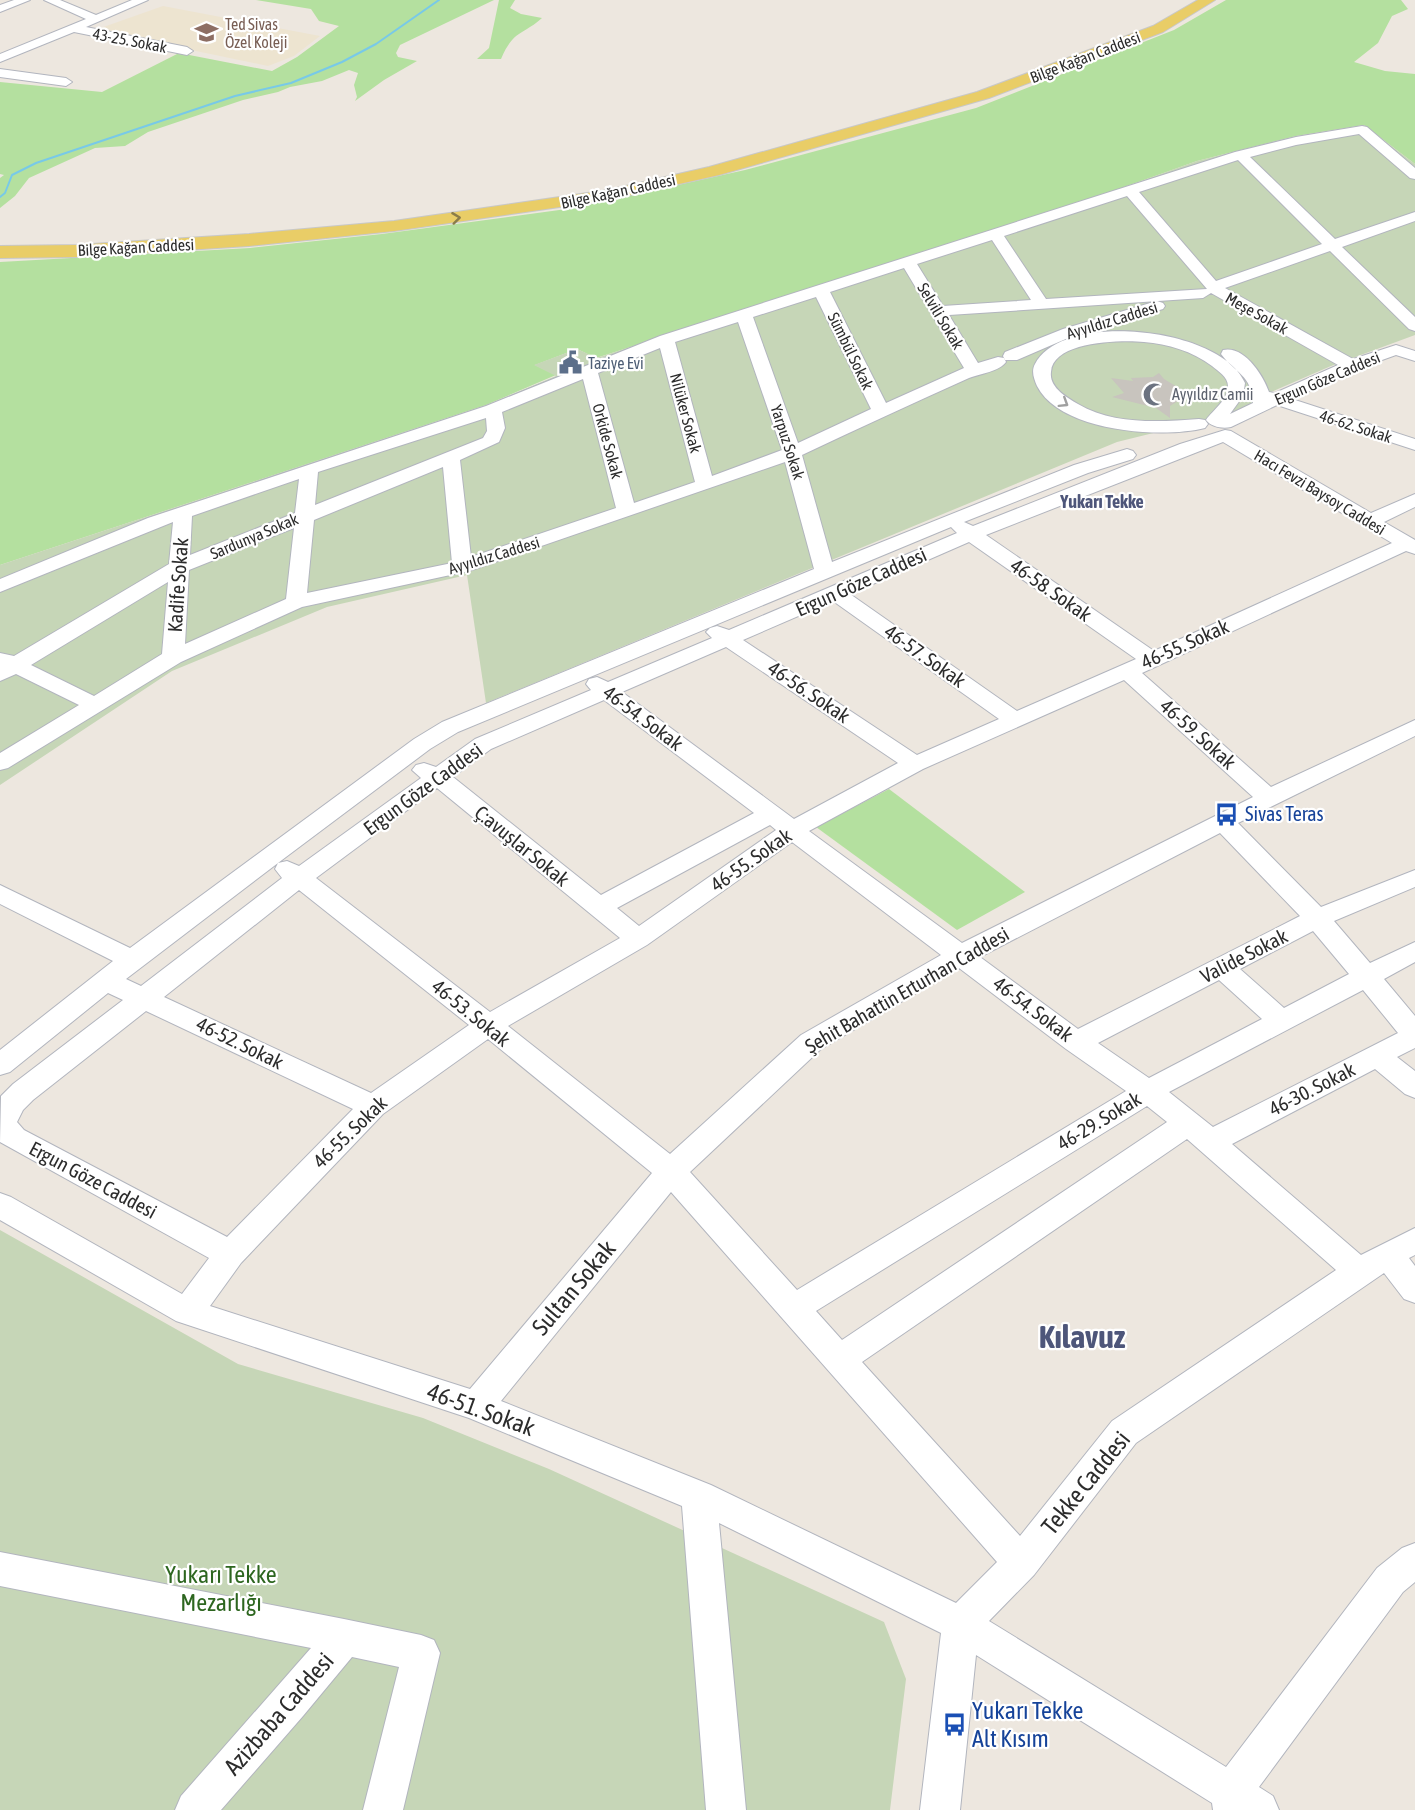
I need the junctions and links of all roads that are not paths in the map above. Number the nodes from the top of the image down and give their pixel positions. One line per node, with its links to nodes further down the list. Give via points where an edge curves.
1 (24, 0): 6 (street)
2 (50, 0): 7 (street)
3 (142, 0): 9 (street)
4 (1188, 0): 22 (main road, Bilge Kağan Caddesi, via 978,86 694,163 497,200 332,221)
5 (1208, 0): 24 (main road, Bilge Kağan Caddesi, one-way to 5, via 249,240 509,212 608,195 712,171 982,95 1158,29)
6 (0, 9)
7 (75, 11): 8 (street); 9 (street)
8 (53, 19)
9 (96, 19): 10 (street)
10 (73, 28): 12 (street); 13 (street, 43-25. Sokak)
11 (0, 48): 12 (street)
12 (16, 51): 14 (street)
13 (187, 51)
14 (0, 58)
15 (0, 73): 16 (street)
16 (66, 82)
17 (1240, 155): 18 (street, via 1362,130); 19 (street); 23 (street)
18 (1415, 175)
19 (1130, 190): 21 (street); 27 (street, Meşe Sokak)
20 (1415, 216): 23 (street)
21 (995, 234): 25 (street); 28 (street)
22 (0, 245)
23 (1332, 245): 27 (street); 31 (street)
24 (0, 252)
25 (908, 262): 26 (street); 29 (street, Selvili Sokak)
26 (821, 290): 30 (street); 43 (street, Sümbül Sokak)
27 (1210, 290): 28 (street); 32 (street, Ayyıldız Caddesi); 34 (street, Meşe Sokak)
28 (1042, 304): 29 (street)
29 (938, 311): 40 (street, Selvili Sokak)
30 (744, 315): 33 (street); 46 (street, Yarpuz Sokak)
31 (1415, 326): 34 (street)
32 (1077, 330): 36 (street, Ayyıldız Caddesi); 41 (street, via 1127,328 1208,344 1249,369)
33 (666, 340): 39 (street); 50 (street, Nilüker Sokak)
34 (1335, 356): 37 (street, Meşe Sokak)
35 (1415, 356): 37 (street, Ergun Göze Caddesi, via 1396,350)
36 (1007, 361): 38 (street); 40 (street, Ayyıldız Caddesi)
37 (1351, 365): 41 (street, Ergun Göze Caddesi)
38 (1042, 369): 44 (street, one-way to 44, via 1049,393 1094,418 1152,428); 44 (street, via 1060,348 1108,337 1151,338 1194,349 1218,362 1236,382 1233,399)
39 (589, 370): 42 (street); 52 (street, Orkide Sokak)
40 (974, 370): 43 (street, Ayyıldız Caddesi)
41 (1267, 400): 44 (street, Ergun Göze Caddesi); 45 (street, 46-62. Sokak)
42 (492, 410): 47 (street, Sardunya Sokak, via 495,437); 48 (street)
43 (881, 411): 46 (street, Ayyıldız Caddesi)
44 (1215, 428): 49 (street, Ergun Göze Caddesi); 56 (street, Hacı Fevzi Baysoy Caddesi)
45 (1415, 445)
46 (792, 453): 50 (street, Ayyıldız Caddesi); 61 (street, Yarpuz Sokak)
47 (451, 458): 54 (street, Sardunya Sokak); 60 (street)
48 (309, 469): 53 (street); 54 (street)
49 (1102, 471): 55 (street, Ergun Göze Caddesi); 57 (street, Ergun Göze Caddesi)
50 (705, 485): 52 (street, Ayyıldız Caddesi)
51 (1415, 500): 56 (street)
52 (627, 512): 60 (street, Ayyıldız Caddesi)
53 (183, 513): 59 (street, Kadife Sokak); 62 (street)
54 (303, 515): 59 (street, Sardunya Sokak); 63 (street)
55 (951, 520): 57 (street, 46-58. Sokak); 61 (street, Ergun Göze Caddesi)
56 (1370, 521): 58 (street, Hacı Fevzi Baysoy Caddesi)
57 (971, 534): 61 (street, Ergun Göze Caddesi); 67 (street, 46-58. Sokak)
58 (1411, 546): 67 (street, 46-55. Sokak)
59 (179, 567): 66 (street, Kadife Sokak); 68 (street, Sardunya Sokak)
60 (462, 567): 63 (street, Ayyıldız Caddesi)
61 (830, 582): 64 (street, Ergun Göze Caddesi); 65 (street, Ergun Göze Caddesi); 73 (street, 46-57. Sokak)
62 (0, 586)
63 (296, 602): 66 (street, Ayyıldız Caddesi)
64 (701, 622): 65 (street, 46-56. Sokak); 69 (street, Ergun Göze Caddesi)
65 (729, 639): 71 (street, Ergun Göze Caddesi); 79 (street, 46-56. Sokak)
66 (173, 657): 72 (street, Ayyıldız Caddesi)
67 (1152, 660): 70 (street, 46-55. Sokak)
68 (5, 666): 72 (street)
69 (582, 671): 71 (street, 46-54. Sokak); 75 (street, Ergun Göze Caddesi, via 468,718)
70 (1127, 671): 73 (street, 46-55. Sokak); 81 (street, 46-59. Sokak)
71 (607, 692): 76 (street, Ergun Göze Caddesi, via 483,744); 82 (street, 46-54. Sokak)
72 (94, 704): 78 (street, Ayyıldız Caddesi)
73 (1015, 720): 79 (street, 46-55. Sokak)
74 (1415, 727): 81 (street, Şehit Bahattin Erturhan Caddesi)
75 (429, 739): 76 (street); 77 (street, Ergun Göze Caddesi)
76 (465, 757): 80 (street, Ergun Göze Caddesi)
77 (403, 758): 80 (street, Ç:avuşlar Sokak); 84 (street, Ergun Göze Caddesi)
78 (0, 763)
79 (915, 764): 82 (street, 46-55. Sokak)
80 (438, 777): 85 (street, Ergun Göze Caddesi); 88 (street, Ç:avuşlar Sokak)
81 (1269, 798): 83 (street, Şehit Bahattin Erturhan Caddesi)
82 (782, 822): 88 (street); 90 (street, 46-55. Sokak); 92 (street, 46-54. Sokak)
83 (1223, 822): 89 (street); 92 (street, Şehit Bahattin Erturhan Caddesi)
84 (269, 858): 85 (street, 46-53. Sokak); 93 (street, Ergun Göze Caddesi)
85 (300, 877): 97 (street, Ergun Göze Caddesi); 99 (street, 46-53. Sokak)
86 (1415, 878): 89 (street, Valide Sokak)
87 (0, 893): 93 (street)
88 (598, 907): 90 (street, Ç:avuşlar Sokak)
89 (1317, 918): 94 (street, Valide Sokak); 95 (street)
90 (638, 939): 99 (street, 46-55. Sokak)
91 (1415, 951): 95 (street, 46-29. Sokak)
92 (962, 955): 101 (street, 46-54. Sokak); 108 (street, Şehit Bahattin Erturhan Caddesi, via 811,1042)
93 (132, 960): 96 (street, Ergun Göze Caddesi)
94 (1221, 967): 98 (street); 101 (street, Valide Sokak)
95 (1364, 976): 98 (street, 46-29. Sokak); 100 (street)
96 (106, 981): 97 (street, 46-52. Sokak); 103 (street, Ergun Göze Caddesi)
97 (144, 998): 106 (street, 46-52. Sokak); 110 (street, Ergun Göze Caddesi, via 22,1092 3,1122 14,1138)
98 (1281, 1020): 105 (street, 46-29. Sokak)
99 (488, 1026): 106 (street, 46-55. Sokak); 108 (street, 46-53. Sokak)
100 (1415, 1035): 102 (street, 46-30. Sokak)
101 (1076, 1042): 105 (street, 46-54. Sokak)
102 (1377, 1056): 104 (street); 107 (street, 46-30. Sokak)
103 (0, 1065)
104 (1415, 1087)
105 (1148, 1091): 107 (street, 46-54. Sokak); 113 (street, 46-29. Sokak)
106 (373, 1106): 110 (street, 46-55. Sokak)
107 (1199, 1133): 111 (street, 46-54. Sokak); 115 (street)
108 (671, 1171): 113 (street); 116 (street, Sultan Sokak)
109 (0, 1205): 114 (street, 46-51. Sokak)
110 (230, 1254): 114 (street, 46-55. Sokak)
111 (1387, 1256): 112 (street, 46-54. Sokak); 119 (street, Tekke Caddesi, via 1124,1432)
112 (1415, 1290)
113 (792, 1309): 115 (street)
114 (187, 1312): 116 (street, 46-51. Sokak)
115 (840, 1359): 119 (street)
116 (476, 1406): 117 (street, 46-51. Sokak)
117 (699, 1496): 121 (street, 46-51. Sokak); 126 (street)
118 (1415, 1560): 123 (street, via 1390,1580)
119 (1021, 1563): 121 (street, Tekke Caddesi)
120 (0, 1569): 122 (street, Azizbaba Caddesi)
121 (961, 1624): 123 (street, 46-51. Sokak); 127 (street)
122 (344, 1637): 124 (street, Azizbaba Caddesi); 125 (street, via 421,1653)
123 (1241, 1804)
124 (195, 1810)
125 (383, 1810)
126 (726, 1810)
127 (940, 1810)

